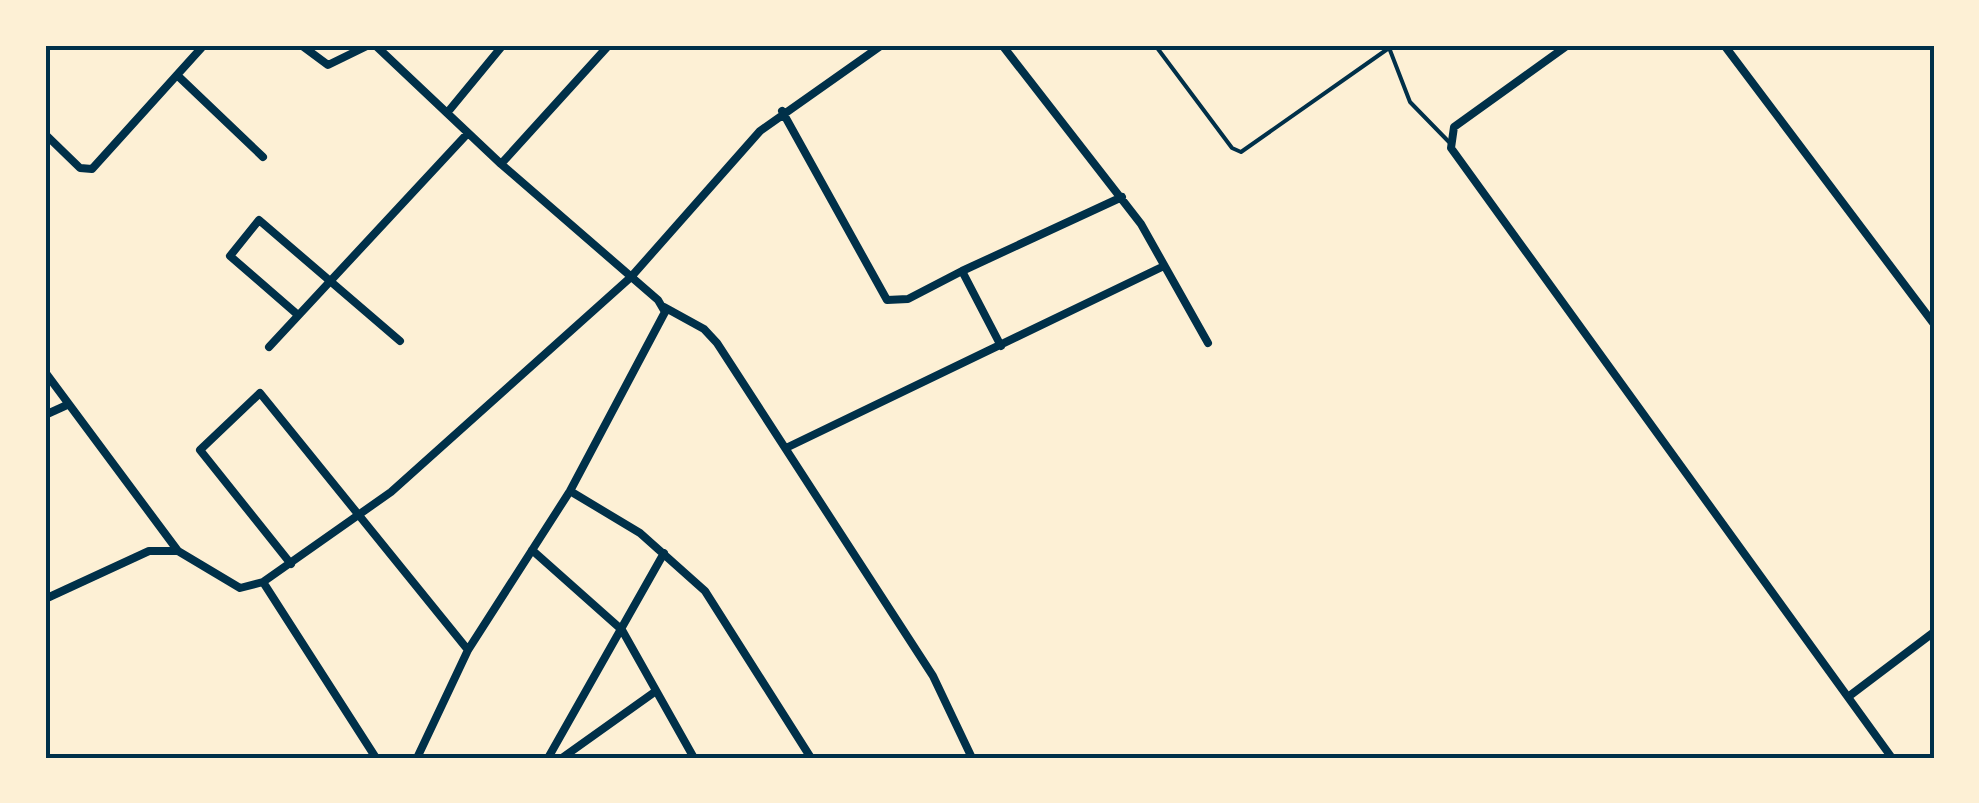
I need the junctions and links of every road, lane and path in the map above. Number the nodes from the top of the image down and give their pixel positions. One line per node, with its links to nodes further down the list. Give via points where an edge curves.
1 (204, 45): 12 (street)
2 (301, 45): 3 (street, via 328,65)
3 (372, 45): 14 (street)
4 (503, 45): 14 (street)
5 (608, 45): 19 (street)
6 (1002, 45): 20 (street)
7 (1155, 45): 11 (lane, via 1241,152)
8 (1568, 45): 17 (street, via 1454,127)
9 (1724, 45): 27 (street)
10 (879, 46): 13 (street)
11 (1388, 46): 17 (lane, via 1410,102)
12 (177, 75): 16 (street, via 92,168 80,168); 18 (street)
13 (782, 111): 22 (street, via 887,300 908,299); 23 (street)
14 (447, 113): 15 (street)
15 (468, 132): 19 (street); 24 (street)
16 (45, 134)
17 (1449, 142): 48 (street)
18 (262, 156)
19 (501, 164): 23 (street)
20 (1122, 197): 21 (street); 22 (street)
21 (1164, 266): 29 (street); 30 (street)
22 (962, 270): 30 (street)
23 (631, 276): 25 (street); 37 (street)
24 (330, 280): 26 (street); 26 (street, via 256,222 230,256); 28 (street)
25 (664, 307): 35 (street, via 718,344); 36 (street)
26 (298, 315): 31 (street)
27 (1932, 316)
28 (400, 341)
29 (1208, 343)
30 (1001, 346): 35 (street)
31 (269, 347)
32 (45, 372): 33 (street)
33 (68, 405): 34 (street); 39 (street)
34 (45, 415)
35 (786, 448): 55 (street, via 932,676)
36 (570, 491): 38 (street); 40 (street)
37 (360, 517): 41 (street); 41 (street, via 266,396 257,394 200,450); 46 (street)
38 (532, 550): 44 (street); 46 (street)
39 (178, 551): 42 (street, via 226,584); 43 (street, via 149,551)
40 (664, 554): 44 (street); 54 (street, via 704,592)
41 (291, 564): 42 (street)
42 (264, 582): 49 (street)
43 (45, 599)
44 (622, 630): 47 (street); 51 (street)
45 (1934, 632): 48 (street)
46 (468, 650): 50 (street)
47 (656, 690): 52 (street); 53 (street)
48 (1848, 697): 56 (street)
49 (376, 758)
50 (417, 758)
51 (548, 758)
52 (562, 758)
53 (694, 758)
54 (811, 758)
55 (972, 758)
56 (1892, 758)

